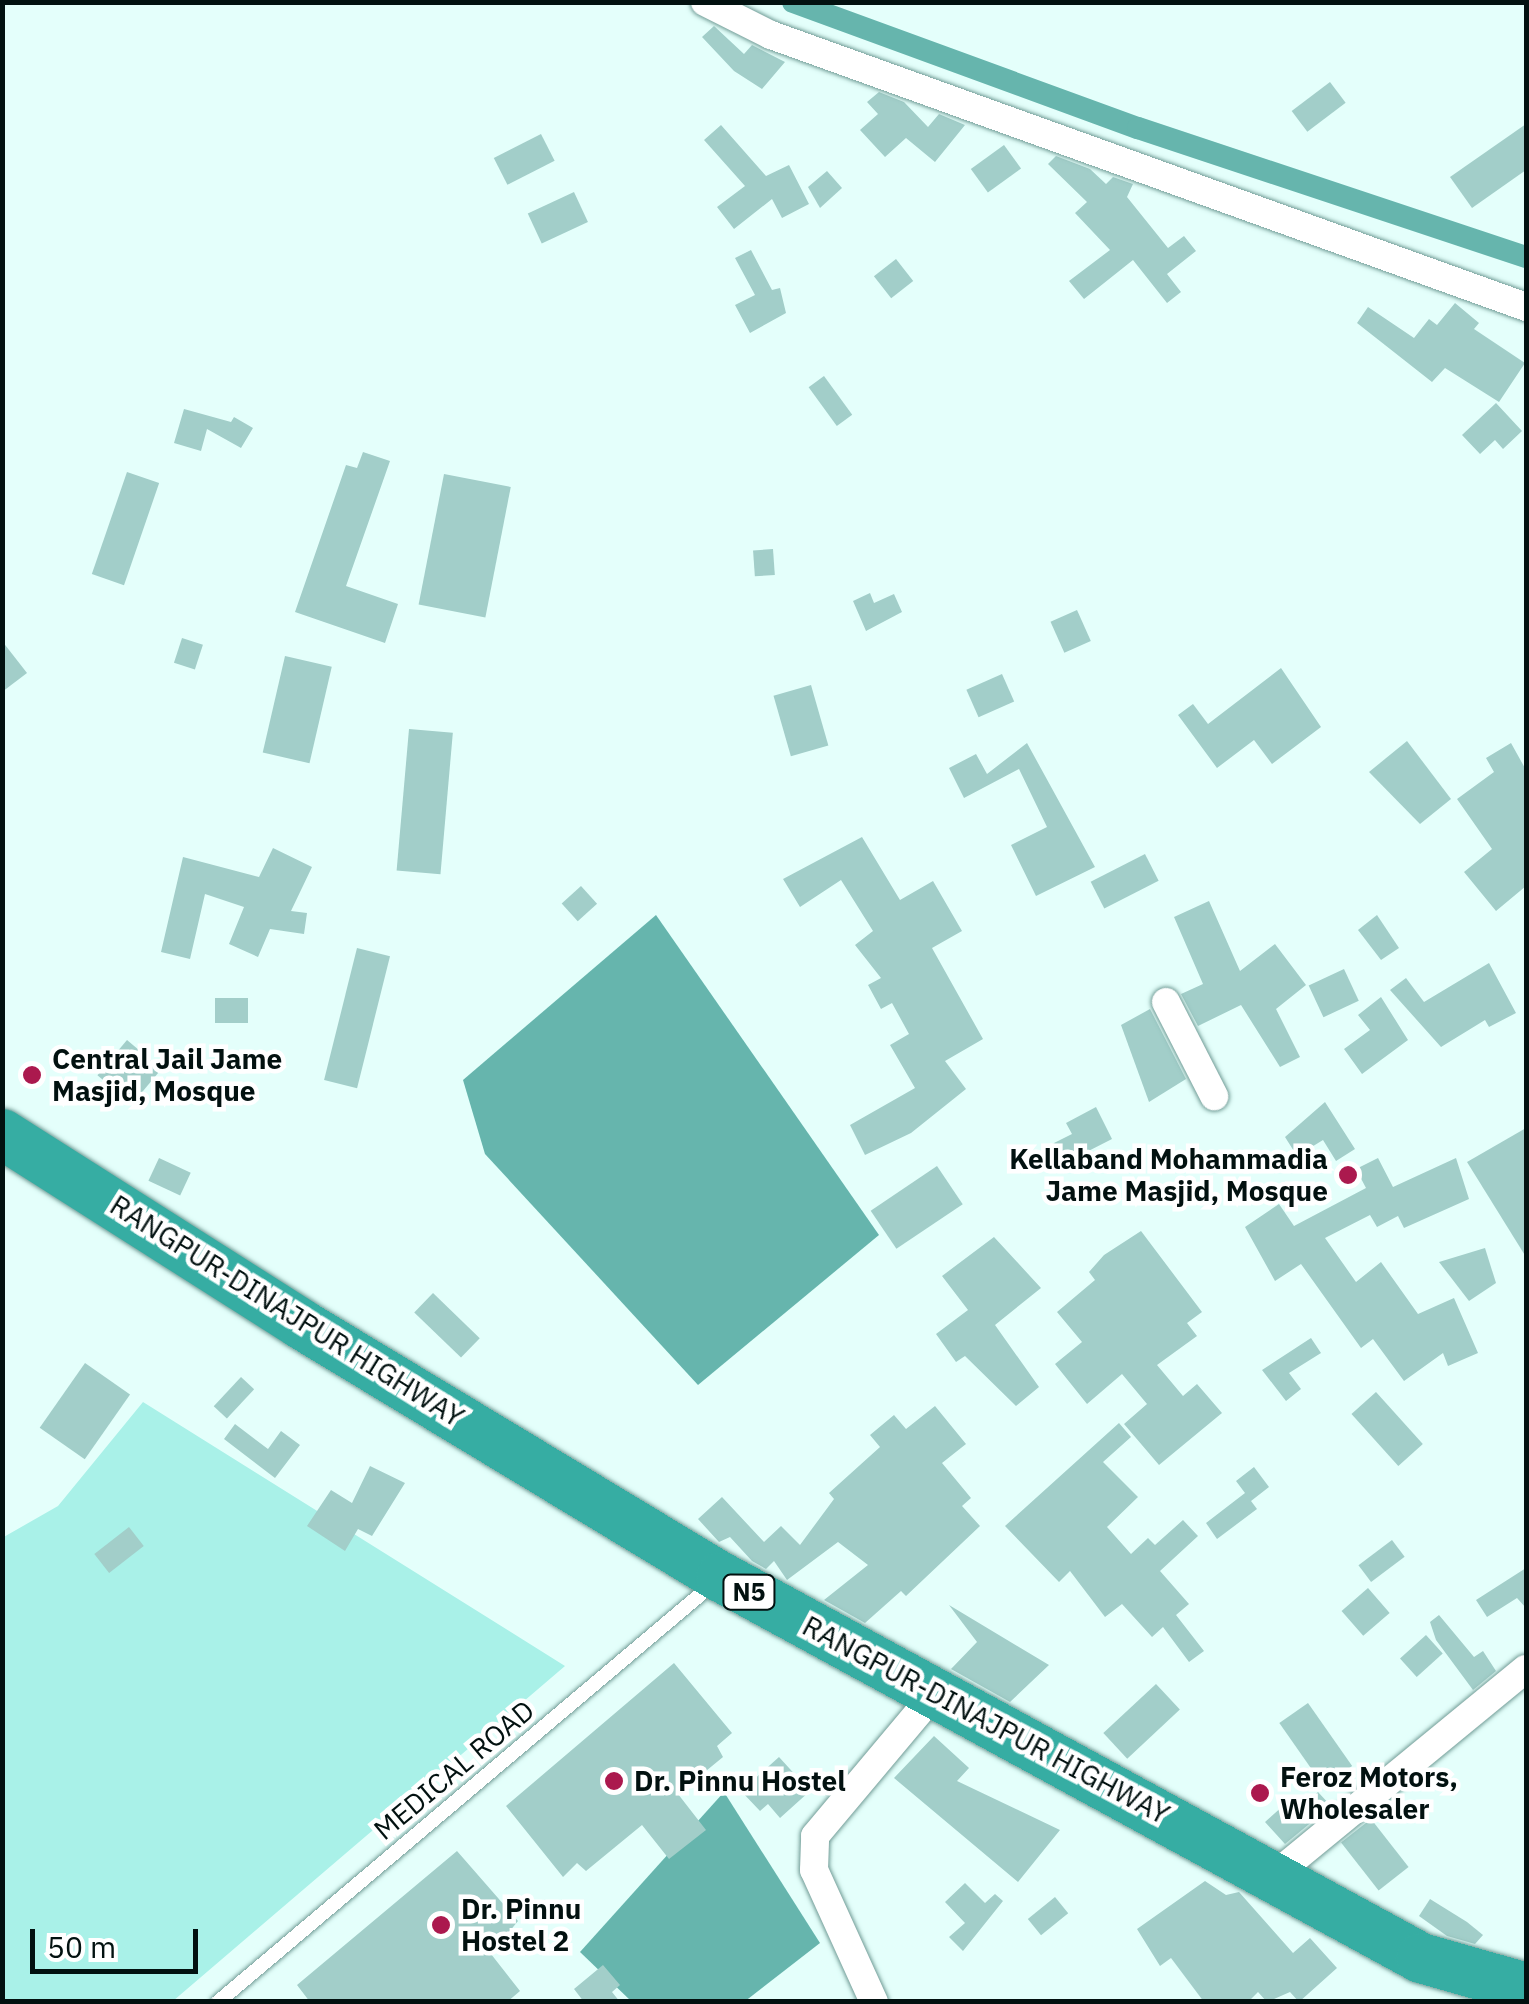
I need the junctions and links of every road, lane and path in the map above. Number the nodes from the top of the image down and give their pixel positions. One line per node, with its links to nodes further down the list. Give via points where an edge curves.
1 (706, 2): 2 (street, via 771,35)
2 (1526, 306)
3 (1166, 1002): 4 (street)
4 (1214, 1096)
5 (2, 1134): 6 (highway, RANGPUR-DINAJPUR HIGHWAY / N5)
6 (721, 1577): 8 (highway, RANGPUR-DINAJPUR HIGHWAY / N5); 11 (lane, MEDICAL ROAD)
7 (1526, 1670): 9 (street)
8 (934, 1694): 9 (highway, RANGPUR-DINAJPUR HIGHWAY / N5); 12 (street, via 814,1836 814,1870)
9 (1276, 1874): 10 (highway, RANGPUR-DINAJPUR HIGHWAY / N5, via 1421,1958)
10 (1510, 1991)
11 (218, 2002)
12 (874, 2002)

